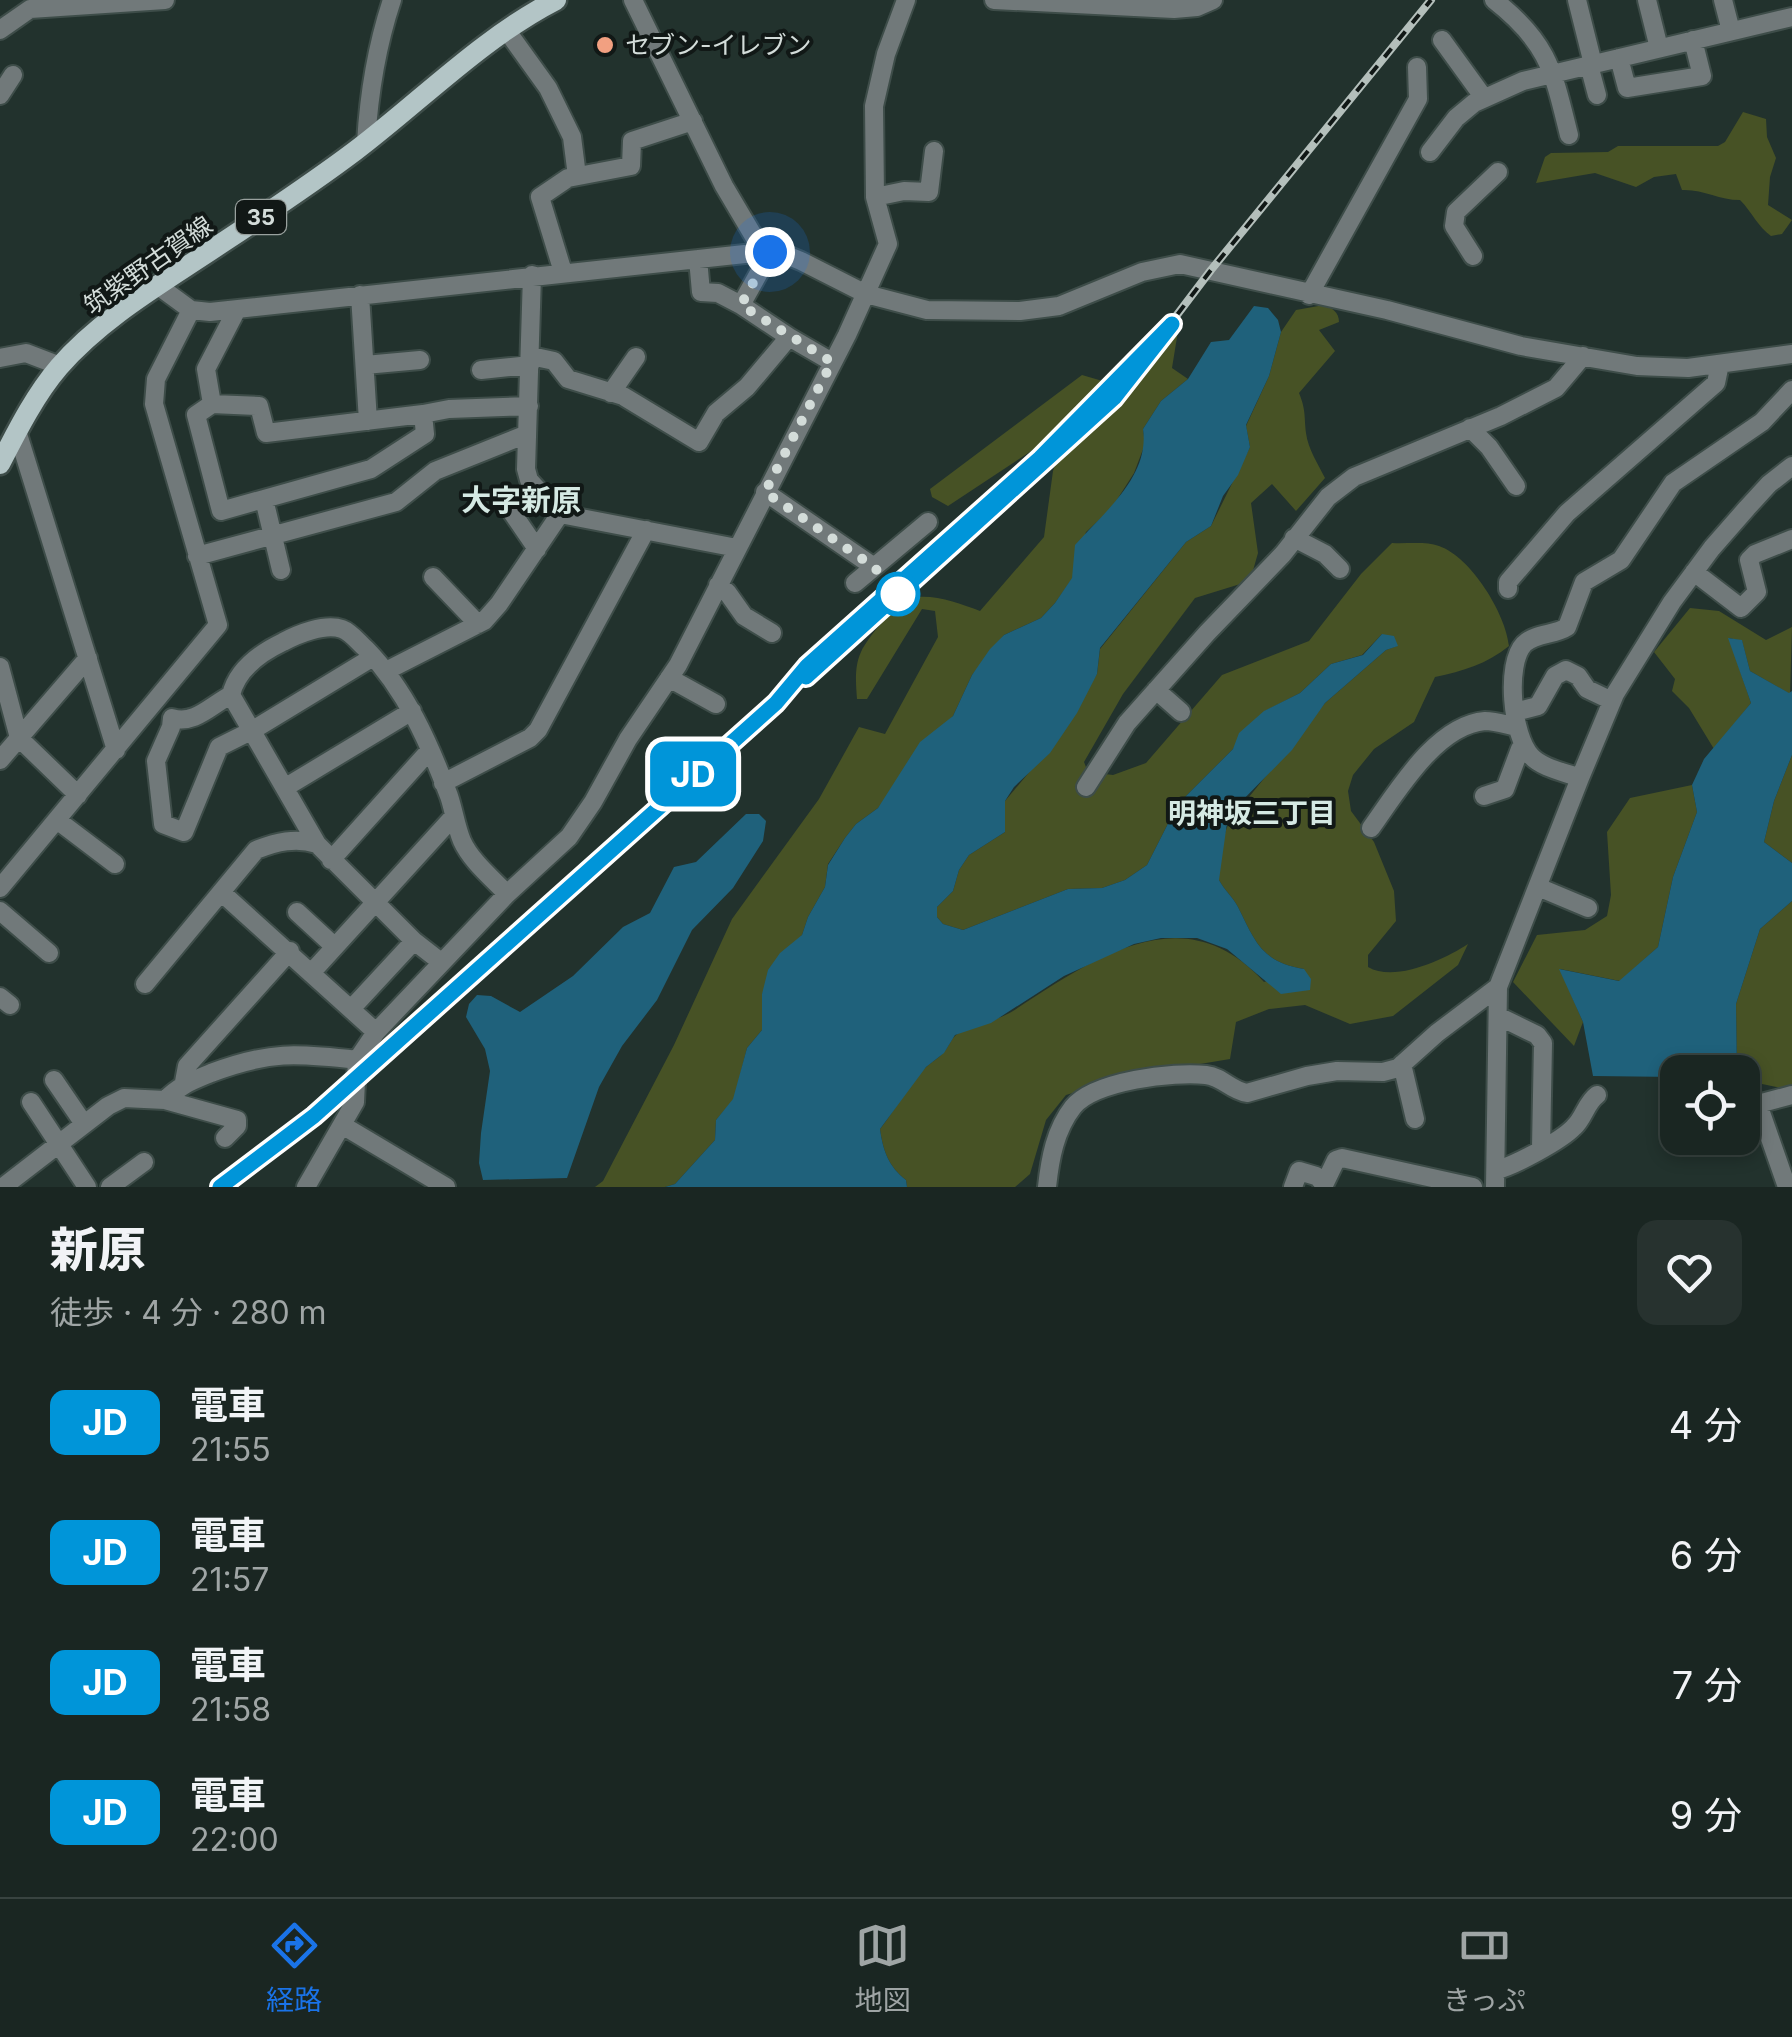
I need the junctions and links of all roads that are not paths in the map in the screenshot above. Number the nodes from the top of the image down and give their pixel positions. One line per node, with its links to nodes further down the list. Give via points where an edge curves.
1 (165, 0): 12 (street)
2 (392, 0): 31 (street, via 374,63)
3 (556, 0): 16 (main road, 筑紫野古賀線 / 35)
4 (634, 0): 29 (street)
5 (906, 0): 36 (street, via 874,106)
6 (994, 0): 7 (street, via 1174,9)
7 (1213, 0)
8 (1494, 0): 24 (street, via 1522,22)
9 (1577, 0): 22 (street)
10 (1647, 0): 20 (street)
11 (1723, 0): 17 (street)
12 (105, 2): 13 (street)
13 (29, 4): 15 (street)
14 (1792, 17): 17 (street)
15 (0, 30)
16 (507, 31): 31 (main road, 筑紫野古賀線 / 35); 35 (street, via 548,88 572,137)
17 (1731, 31): 19 (street)
18 (1442, 40): 28 (street)
19 (1693, 40): 20 (street); 21 (street, via 1702,76 1627,88)
20 (1658, 48): 21 (street)
21 (1619, 58): 22 (street)
22 (1591, 65): 24 (street); 27 (street)
23 (1417, 67): 45 (street, via 1418,99)
24 (1554, 74): 28 (street); 30 (street)
25 (13, 75): 26 (street)
26 (0, 95)
27 (1596, 95)
28 (1484, 98): 33 (street, via 1456,118)
29 (693, 121): 35 (street, via 632,141 631,166); 37 (street)
30 (1569, 135)
31 (366, 143): 42 (main road, 筑紫野古賀線 / 35)
32 (934, 151): 36 (street, via 929,192)
33 (1430, 152)
34 (1498, 172): 38 (street, via 1456,212 1454,226)
35 (577, 176): 40 (street, via 540,197)
36 (875, 197): 43 (street, via 888,244)
37 (766, 252): 39 (street); 43 (street); 46 (street)
38 (1473, 256)
39 (698, 259): 40 (street); 46 (street, via 701,292)
40 (562, 272): 41 (street)
41 (532, 275): 44 (street); 55 (street)
42 (157, 286): 47 (street); 59 (main road, 筑紫野古賀線 / 35)
43 (866, 294): 45 (street, via 927,310 1020,311 1059,306 1180,264); 56 (street)
44 (360, 295): 47 (street); 58 (street)
45 (1309, 295): 51 (street)
46 (741, 305): 49 (street)
47 (192, 310): 84 (street, via 156,378 154,404)
48 (236, 312): 63 (street, via 206,368)
49 (788, 337): 56 (street); 62 (street, via 716,413 699,442)
50 (1792, 354): 57 (street)
51 (1583, 356): 57 (street, via 1660,369); 67 (street, via 1556,388)
52 (636, 357): 62 (street)
53 (0, 358): 59 (street, via 26,353)
54 (420, 360): 58 (street)
55 (531, 360): 60 (street); 62 (street, via 554,360 568,378); 64 (street)
56 (832, 362): 73 (street)
57 (1720, 364): 92 (street, via 1716,383 1567,513)
58 (365, 365): 66 (street)
59 (60, 366): 68 (main road, 筑紫野古賀線 / 35)
60 (482, 370)
61 (1792, 390): 107 (street, via 1762,422 1674,482 1622,560 1584,582 1568,627 1522,645)
62 (611, 392)
63 (212, 404): 66 (street, via 259,406 266,433); 74 (street, via 196,415 220,511)
64 (529, 406): 65 (street); 69 (street)
65 (423, 414): 66 (street); 74 (street, via 425,434 371,469)
66 (368, 421)
67 (1470, 428): 72 (street); 80 (street, via 1354,477)
68 (17, 431): 70 (main road, 筑紫野古賀線 / 35); 95 (street)
69 (527, 434): 76 (street, via 529,480); 79 (street, via 434,471 396,502)
70 (0, 464)
71 (1792, 466): 88 (street)
72 (1516, 486)
73 (765, 492): 83 (street); 85 (street)
74 (264, 499): 79 (street)
75 (508, 508): 82 (street)
76 (560, 514): 78 (street); 82 (street)
77 (928, 522): 85 (street)
78 (646, 530): 83 (street); 115 (street, via 538,730)
79 (274, 536): 84 (street); 87 (street)
80 (1294, 538): 86 (street); 99 (street)
81 (1792, 540): 88 (street, via 1750,560 1757,592 1741,608)
82 (536, 548): 93 (street)
83 (737, 548): 91 (street)
84 (197, 556): 102 (street, via 218,625)
85 (874, 567): 90 (street)
86 (1340, 569)
87 (281, 570)
88 (1694, 572): 101 (street)
89 (433, 577): 93 (street)
90 (855, 584)
91 (718, 585): 94 (street, via 744,616); 98 (street)
92 (1508, 589)
93 (478, 624): 96 (street)
94 (772, 633)
95 (88, 658): 109 (street); 111 (street)
96 (380, 664): 100 (street, via 342,628 320,629 254,658); 104 (street); 108 (street)
97 (0, 667): 109 (street)
98 (670, 678): 103 (street); 129 (street, via 569,837)
99 (1156, 690): 105 (street); 117 (street)
100 (231, 695): 106 (street, via 194,719); 108 (street)
101 (1612, 701): 107 (street, via 1566,670 1554,676 1538,706); 114 (street)
102 (153, 704): 106 (street); 111 (street)
103 (716, 704)
104 (412, 712): 112 (street); 116 (street)
105 (1181, 712)
106 (172, 718): 108 (street, via 156,761 163,824 184,832 219,747)
107 (1516, 720): 110 (street); 122 (street, via 1469,726 1421,758)
108 (253, 730): 116 (street)
109 (19, 738): 113 (street); 118 (street)
110 (1524, 746): 114 (street, via 1544,765); 119 (street, via 1505,788)
111 (116, 750): 118 (street)
112 (430, 750): 115 (street); 124 (street)
113 (0, 760)
114 (1580, 778): 126 (street)
115 (443, 783): 120 (street)
116 (286, 787): 123 (street)
117 (1086, 787)
118 (78, 795): 121 (street)
119 (1484, 796)
120 (454, 816): 129 (street, via 469,853); 130 (street)
121 (57, 820): 125 (street); 127 (street)
122 (1371, 828)
123 (317, 844): 124 (street); 128 (street, via 276,842 256,850)
124 (331, 860): 130 (street)
125 (116, 864)
126 (1538, 887): 131 (street); 141 (street)
127 (0, 888)
128 (222, 892): 136 (street); 140 (street)
129 (507, 894): 138 (street)
130 (376, 903): 134 (street); 135 (street)
131 (1588, 908)
132 (0, 911): 137 (street)
133 (298, 912): 135 (street)
134 (414, 941): 138 (street); 142 (street)
135 (334, 946): 139 (street)
136 (290, 951): 139 (street); 148 (street, via 187,1066)
137 (50, 953)
138 (440, 962): 144 (street)
139 (312, 972): 142 (street)
140 (146, 984)
141 (1498, 986): 143 (street); 146 (street)
142 (352, 1008): 144 (street)
143 (1498, 1016): 158 (street, via 1543,1043); 160 (street)
144 (376, 1032): 145 (street)
145 (358, 1060): 148 (street, via 282,1053); 155 (street, via 355,1102)
146 (1402, 1064): 153 (street); 168 (street, via 1382,1072 1307,1076 1247,1092 1192,1074 1093,1093 1076,1103 1057,1135)
147 (54, 1080): 154 (street)
148 (184, 1082): 151 (street)
149 (1597, 1095): 158 (street, via 1575,1127)
150 (1792, 1095): 171 (street, via 1758,1104)
151 (165, 1100): 154 (street, via 124,1098); 156 (street, via 238,1120)
152 (31, 1102): 157 (street)
153 (1415, 1119)
154 (84, 1124): 157 (street)
155 (342, 1125): 166 (street); 167 (street)
156 (224, 1138)
157 (58, 1144): 163 (street); 164 (street)
158 (1541, 1148): 160 (street)
159 (144, 1162): 165 (street)
160 (1496, 1179)
161 (1395, 1180): 162 (street, via 1342,1158); 170 (street)
162 (1323, 1185): 169 (street, via 1298,1172)
163 (3, 1187)
164 (87, 1187)
165 (110, 1187)
166 (306, 1187)
167 (446, 1187)
168 (1047, 1187)
169 (1293, 1187)
170 (1473, 1187)
171 (1786, 1187)

